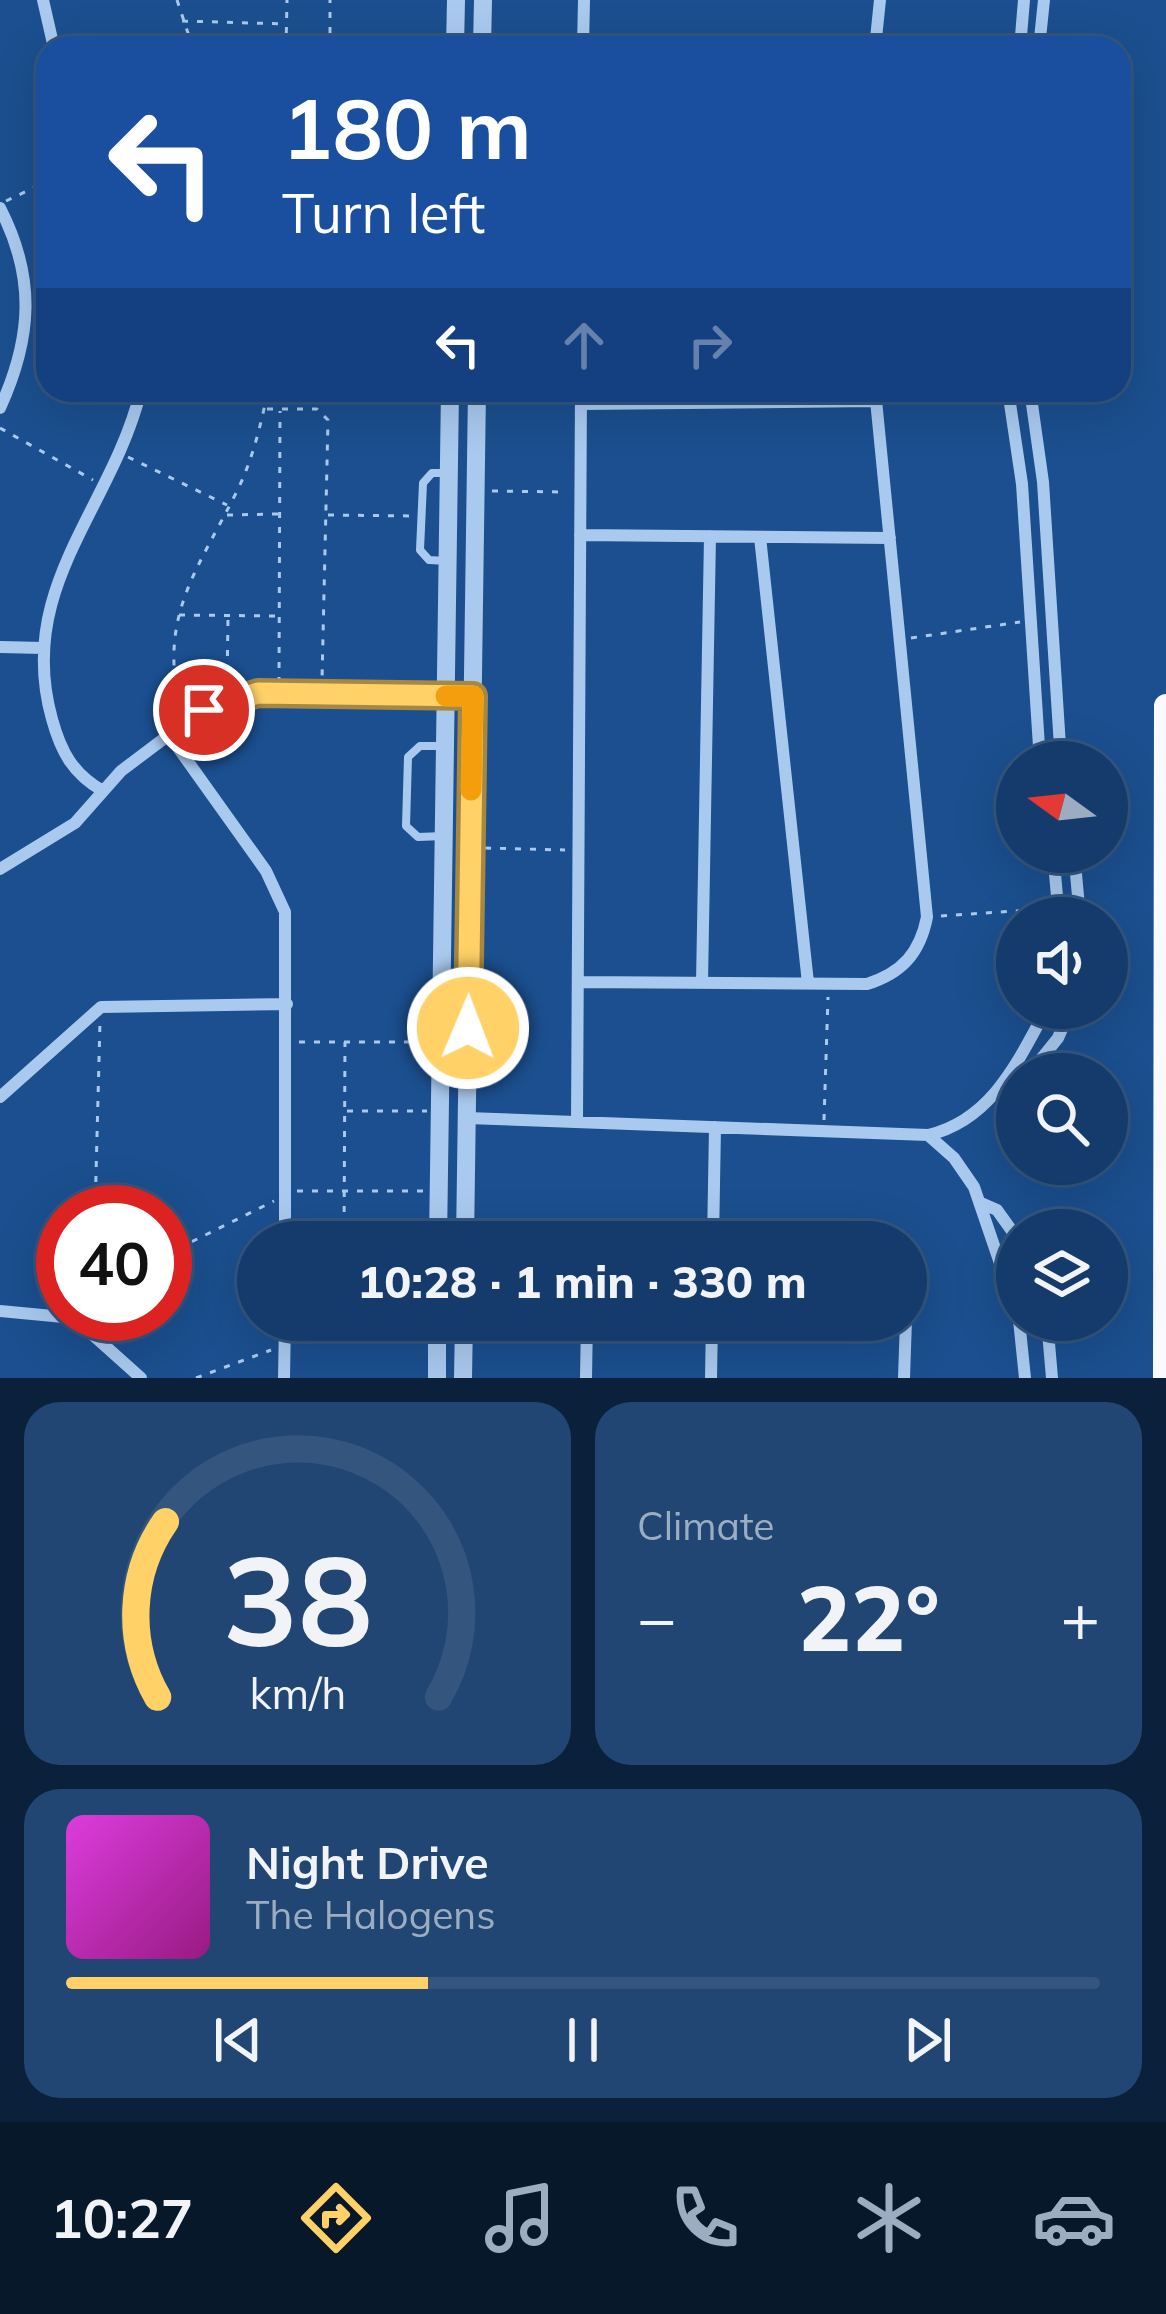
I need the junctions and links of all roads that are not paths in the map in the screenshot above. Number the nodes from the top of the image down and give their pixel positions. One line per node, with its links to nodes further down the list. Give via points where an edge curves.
1 (43, 0): 8 (street)
2 (456, 0): 9 (street)
3 (482, 0): 10 (street)
4 (584, 0): 11 (street)
5 (880, 0): 12 (street)
6 (1024, 0): 13 (street)
7 (1044, 0): 14 (street)
8 (51, 36)
9 (455, 36)
10 (482, 36)
11 (583, 36)
12 (876, 36)
13 (1021, 36)
14 (1041, 36)
15 (0, 206): 23 (street, via 28,302 22,356)
16 (137, 402): 31 (street, via 121,453 57,577)
17 (450, 402): 24 (street)
18 (477, 402): 33 (street)
19 (581, 402): 25 (street)
20 (877, 402): 28 (street)
21 (1010, 402): 36 (street)
22 (1032, 402): 37 (street)
23 (0, 408)
24 (449, 472): 29 (street); 29 (lane, via 425,479 422,517 422,554)
25 (580, 535): 26 (street); 42 (street)
26 (710, 536): 27 (street); 43 (street)
27 (760, 537): 28 (street); 44 (street)
28 (890, 538): 44 (street, via 927,917 902,968 867,984)
29 (448, 561): 32 (street)
30 (0, 647): 31 (street)
31 (43, 648): 39 (street, via 62,752)
32 (446, 696): 33 (street); 35 (street, via 226,700); 38 (street)
33 (473, 696): 50 (street)
34 (1166, 706): 46 (highway)
35 (169, 735): 39 (street); 45 (street, via 277,890 288,934)
36 (1038, 741)
37 (1060, 741)
38 (445, 746): 40 (street); 40 (lane, via 420,746 409,757 406,826 418,837)
39 (103, 791): 41 (street, via 75,823)
40 (444, 836): 57 (street)
41 (0, 869)
42 (578, 982): 43 (street); 51 (street)
43 (702, 982): 44 (street)
44 (808, 983)
45 (287, 1004): 49 (street, via 101,1007); 56 (street)
46 (1165, 1037): 47 (highway)
47 (1165, 1065): 79 (highway)
48 (996, 1092): 53 (street, via 962,1124)
49 (0, 1097)
50 (467, 1118): 51 (street); 58 (street)
51 (577, 1122): 52 (street)
52 (715, 1127): 53 (street); 59 (street)
53 (928, 1135): 54 (street)
54 (982, 1203): 55 (street); 60 (street)
55 (996, 1210)
56 (285, 1221)
57 (438, 1221)
58 (465, 1221)
59 (713, 1221)
60 (996, 1260)
61 (0, 1312): 70 (street, via 74,1318)
62 (284, 1341): 71 (street)
63 (437, 1341): 72 (street)
64 (464, 1341): 73 (street)
65 (587, 1341): 74 (street)
66 (712, 1341): 75 (street)
67 (905, 1341): 76 (street)
68 (1021, 1341): 77 (street)
69 (1049, 1341): 78 (street)
70 (141, 1378)
71 (284, 1378)
72 (436, 1378)
73 (463, 1378)
74 (586, 1378)
75 (711, 1378)
76 (904, 1378)
77 (1025, 1378)
78 (1052, 1378)
79 (1165, 1378)

